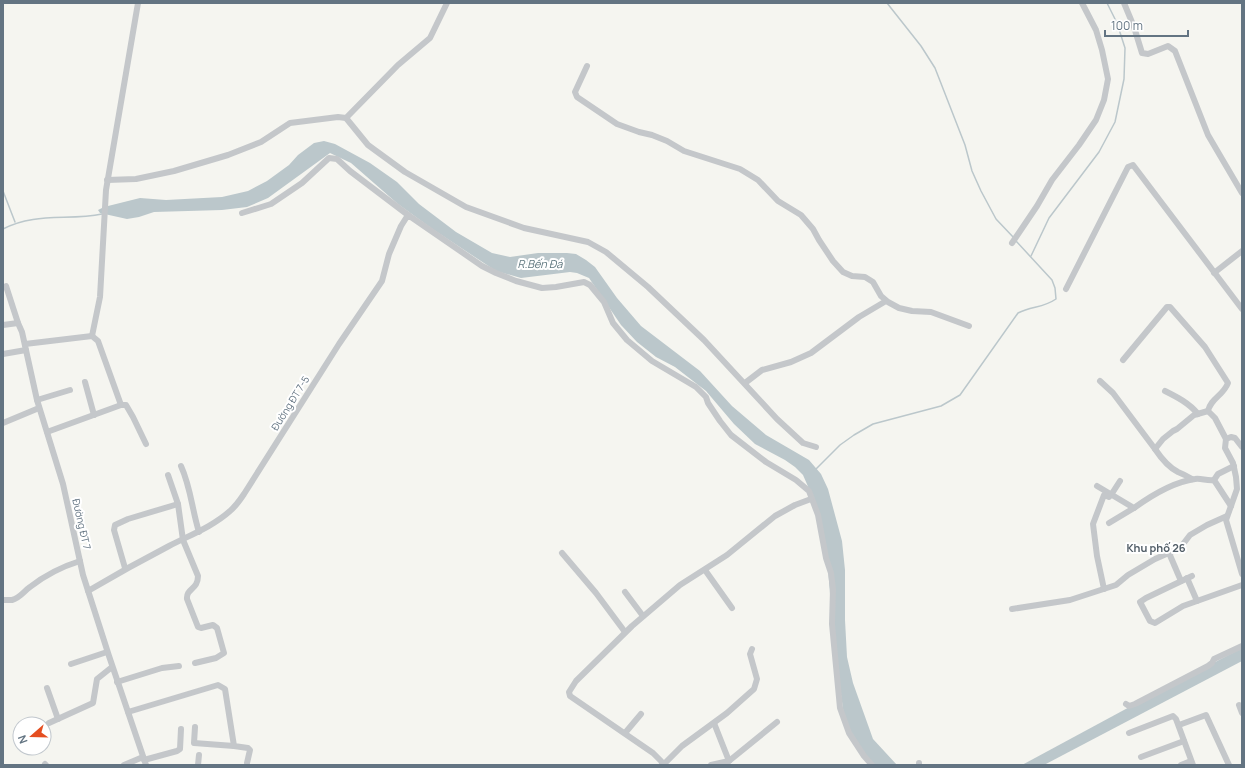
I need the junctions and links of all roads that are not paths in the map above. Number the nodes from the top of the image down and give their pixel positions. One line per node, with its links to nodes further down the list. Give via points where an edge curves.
1 (138, 3): 7 (street)
2 (447, 3): 6 (street, via 430,38 398,65)
3 (1082, 3): 11 (street, via 1096,30 1102,50 1108,79 1104,100 1096,120 1052,180)
4 (1124, 3): 8 (street, via 1142,53 1148,54 1168,46 1175,51 1208,135)
5 (587, 66): 16 (street, via 575,92 577,97 618,124 667,141 684,151 740,169 758,180 778,201 801,215 843,272 865,277 873,282)
6 (346, 118): 7 (street, via 338,116 290,123 260,142 228,155 140,179); 27 (street, via 374,150 405,172 466,207 524,228 588,242 606,252 648,287)
7 (107, 180): 21 (street, via 100,297)
8 (1242, 193)
9 (242, 213): 10 (street, via 271,204 302,183 329,158 337,159)
10 (408, 215): 51 (street, via 496,273 542,288 584,282 590,284 604,302 616,327 627,340 652,361 696,387 706,397 731,435 766,462 796,480 809,491); 57 (street, Đường ĐT 7-5, via 389,254 382,281 244,494 232,510)
11 (1012, 243)
12 (1242, 251): 13 (street)
13 (1214, 273): 15 (street, via 1133,165 1128,167); 17 (street)
14 (6, 286): 18 (street, Đường ĐT 7)
15 (1066, 290)
16 (886, 301): 20 (street, via 899,308 931,312); 27 (street, via 811,352 791,362 762,370)
17 (1242, 309)
18 (18, 323): 19 (street); 22 (street, Đường ĐT 7)
19 (3, 325)
20 (969, 326)
21 (92, 336): 22 (street); 31 (street, via 98,342)
22 (26, 347): 23 (street); 30 (street, Đường ĐT 7)
23 (3, 354)
24 (1123, 360): 33 (street, via 1167,307 1170,307 1205,346 1228,383 1225,390 1210,404)
25 (1100, 381): 42 (street, via 1113,393)
26 (85, 382): 34 (street)
27 (745, 383): 40 (street, via 777,419 803,443)
28 (70, 390): 30 (street)
29 (1165, 391): 35 (street, via 1180,398)
30 (37, 400): 32 (street, Đường ĐT 7)
31 (121, 405): 34 (street); 39 (street, via 126,405)
32 (39, 408): 36 (street); 37 (street, Đường ĐT 7)
33 (1208, 411): 35 (street); 38 (street, via 1215,418)
34 (94, 414): 37 (street)
35 (1198, 414): 42 (street, via 1163,439)
36 (3, 423)
37 (46, 432): 61 (street, Đường ĐT 7, via 63,484)
38 (1226, 439): 41 (street, via 1235,438); 44 (street, via 1225,448)
39 (146, 444)
40 (816, 447)
41 (1242, 448)
42 (1155, 449): 46 (street, via 1172,468)
43 (181, 466): 57 (street)
44 (1234, 466): 47 (street, via 1218,474); 53 (street, via 1237,489)
45 (168, 476): 52 (street)
46 (1192, 479): 47 (street); 54 (street, via 1150,497)
47 (1214, 480): 53 (street)
48 (1120, 481): 50 (street)
49 (1097, 486): 50 (street)
50 (1111, 495): 54 (street); 67 (street, via 1104,495 1093,524)
51 (811, 499): 63 (street, via 775,516 728,555); 111 (street, via 818,515 831,572 832,624 840,708 849,733)
52 (178, 504): 58 (street); 62 (street, via 115,525 114,530)
53 (1230, 506): 55 (street)
54 (1134, 508): 56 (street)
55 (1227, 516): 60 (street, via 1190,535 1180,548); 64 (street)
56 (1109, 523)
57 (199, 532): 58 (street, Đường ĐT 7-5)
58 (183, 540): 62 (street, Đường ĐT 7-5); 80 (street, via 198,576 196,586 187,596 193,618 200,628 213,625 217,628 224,653)
59 (562, 553): 75 (street)
60 (1169, 553): 65 (street); 67 (street, via 1128,575 1116,585)
61 (80, 561): 68 (street, Đường ĐT 7); 70 (street, via 69,564 29,587 13,600)
62 (125, 568): 68 (street, Đường ĐT 7-5)
63 (705, 570): 72 (street); 74 (street, via 680,585)
64 (1242, 574)
65 (1187, 578): 71 (street); 71 (street, via 1140,602 1150,621 1155,623 1183,606)
66 (1242, 585): 71 (street)
67 (1104, 589): 73 (street, via 1070,600)
68 (88, 591): 78 (street, Đường ĐT 7)
69 (625, 592): 74 (street)
70 (3, 600)
71 (1197, 601)
72 (732, 608)
73 (1012, 609)
74 (643, 616): 75 (street)
75 (625, 632): 97 (street, via 576,681 569,692 570,696)
76 (1242, 646): 85 (street, via 1135,704)
77 (752, 649): 93 (street, via 750,654 757,679 754,689)
78 (107, 652): 79 (street); 82 (street, Đường ĐT 7)
79 (71, 664)
80 (195, 664)
81 (179, 666): 83 (street, via 162,668)
82 (112, 668): 83 (street, Đường ĐT 7); 90 (street, via 97,679 93,703)
83 (117, 682): 87 (street, Đường ĐT 7)
84 (47, 688): 90 (street)
85 (1126, 704)
86 (1239, 705): 88 (street)
87 (128, 712): 100 (street, via 218,685 225,689); 103 (street, Đường ĐT 7)
88 (1242, 713)
89 (642, 714): 97 (street)
90 (58, 719): 91 (street)
91 (52, 721)
92 (777, 722): 104 (street)
93 (714, 723): 104 (street); 109 (street, via 682,746)
94 (1179, 725): 98 (street, via 1173,716); 99 (street); 113 (street, via 1206,715)
95 (194, 727): 100 (street, via 194,743)
96 (181, 729): 103 (street, via 180,749)
97 (625, 733): 109 (street, via 653,753)
98 (1129, 733)
99 (1184, 741): 102 (street); 106 (street)
100 (234, 746): 105 (street, via 250,750)
101 (199, 755): 108 (street)
102 (1141, 757)
103 (144, 761): 107 (street)
104 (729, 762): 110 (street)
105 (247, 763)
106 (1192, 763): 112 (street)
107 (124, 765)
108 (198, 765)
109 (663, 765)
110 (712, 765)
111 (872, 765)
112 (1181, 765)
113 (1229, 765)

